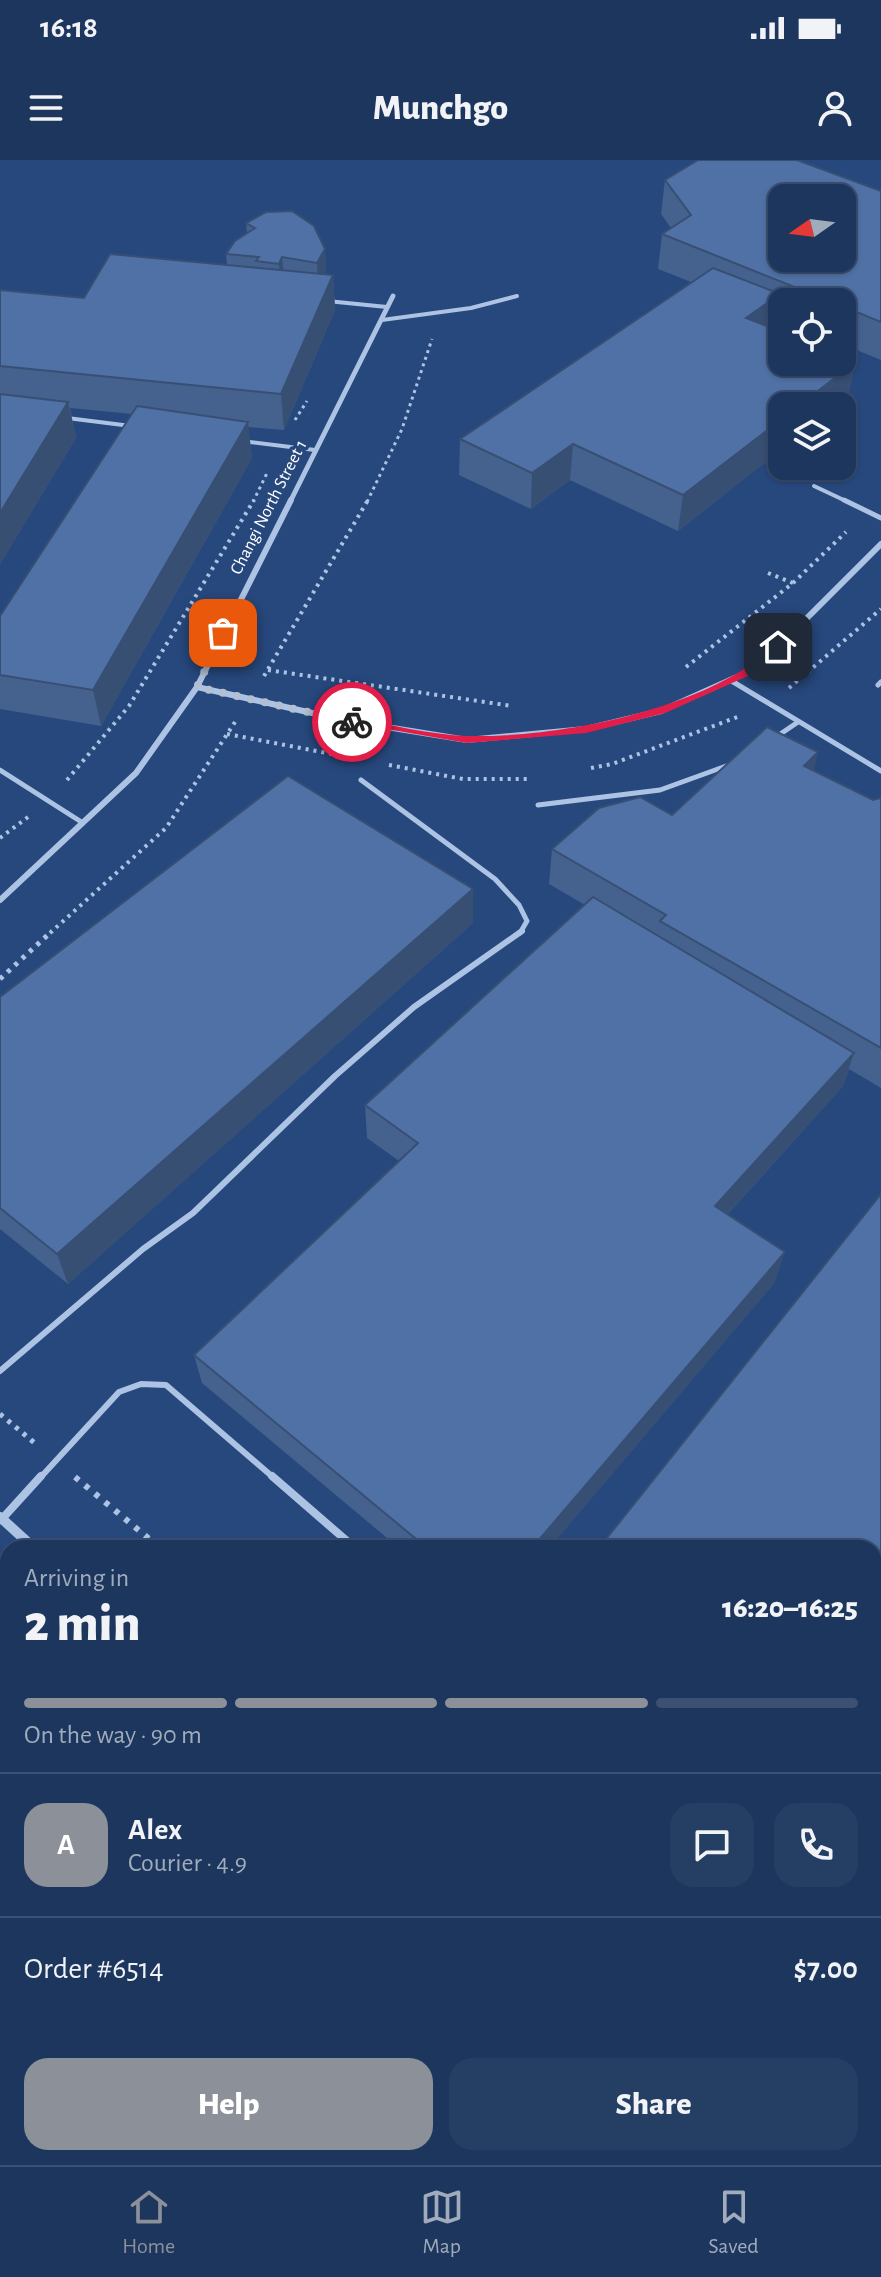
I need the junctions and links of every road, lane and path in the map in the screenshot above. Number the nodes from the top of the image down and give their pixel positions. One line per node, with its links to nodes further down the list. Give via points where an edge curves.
1 (393, 296): 4 (street, Changi North Street 1)
2 (517, 296): 5 (lane)
3 (318, 300): 4 (lane)
4 (387, 307): 6 (street, Changi North Street 1)
5 (439, 313): 6 (lane); 21 (path, via 410,409 380,475 326,578)
6 (382, 320): 14 (street, Changi North Street 1)
7 (311, 394): 13 (path)
8 (63, 418): 9 (lane)
9 (126, 426): 10 (lane); 11 (lane)
10 (141, 428)
11 (118, 438)
12 (234, 440): 13 (lane)
13 (280, 446): 14 (lane); 33 (path, via 249,512 129,706)
14 (315, 450): 24 (street, Changi North Street 1)
15 (814, 486): 16 (lane)
16 (867, 512): 17 (lane); 20 (path)
17 (881, 518)
18 (881, 544): 23 (street, via 757,668)
19 (768, 573): 20 (path)
20 (793, 583): 22 (path)
21 (268, 670): 25 (path); 26 (path)
22 (675, 672)
23 (730, 680): 25 (street, via 661,711 586,729 467,740); 27 (lane)
24 (197, 687): 25 (street); 35 (street, Changi North Street 1, via 136,773)
25 (250, 699): 38 (path, via 166,828)
26 (521, 707)
27 (798, 722): 28 (lane); 31 (lane)
28 (767, 743)
29 (735, 762): 34 (lane, via 651,792)
30 (0, 770): 33 (lane)
31 (881, 771)
32 (361, 780): 39 (lane, via 466,856 521,907 527,921 521,933 414,1007 193,1213)
33 (49, 801): 35 (lane); 36 (path)
34 (538, 805)
35 (83, 823): 37 (street, Changi North Street 1)
36 (0, 838)
37 (0, 900)
38 (0, 979)
39 (0, 1371)
40 (0, 1414): 41 (path)
41 (57, 1461): 42 (lane); 44 (path); 45 (lane, via 119,1392 141,1384 166,1385)
42 (1, 1519): 43 (street)
43 (25, 1540)
44 (151, 1540)
45 (346, 1540)

